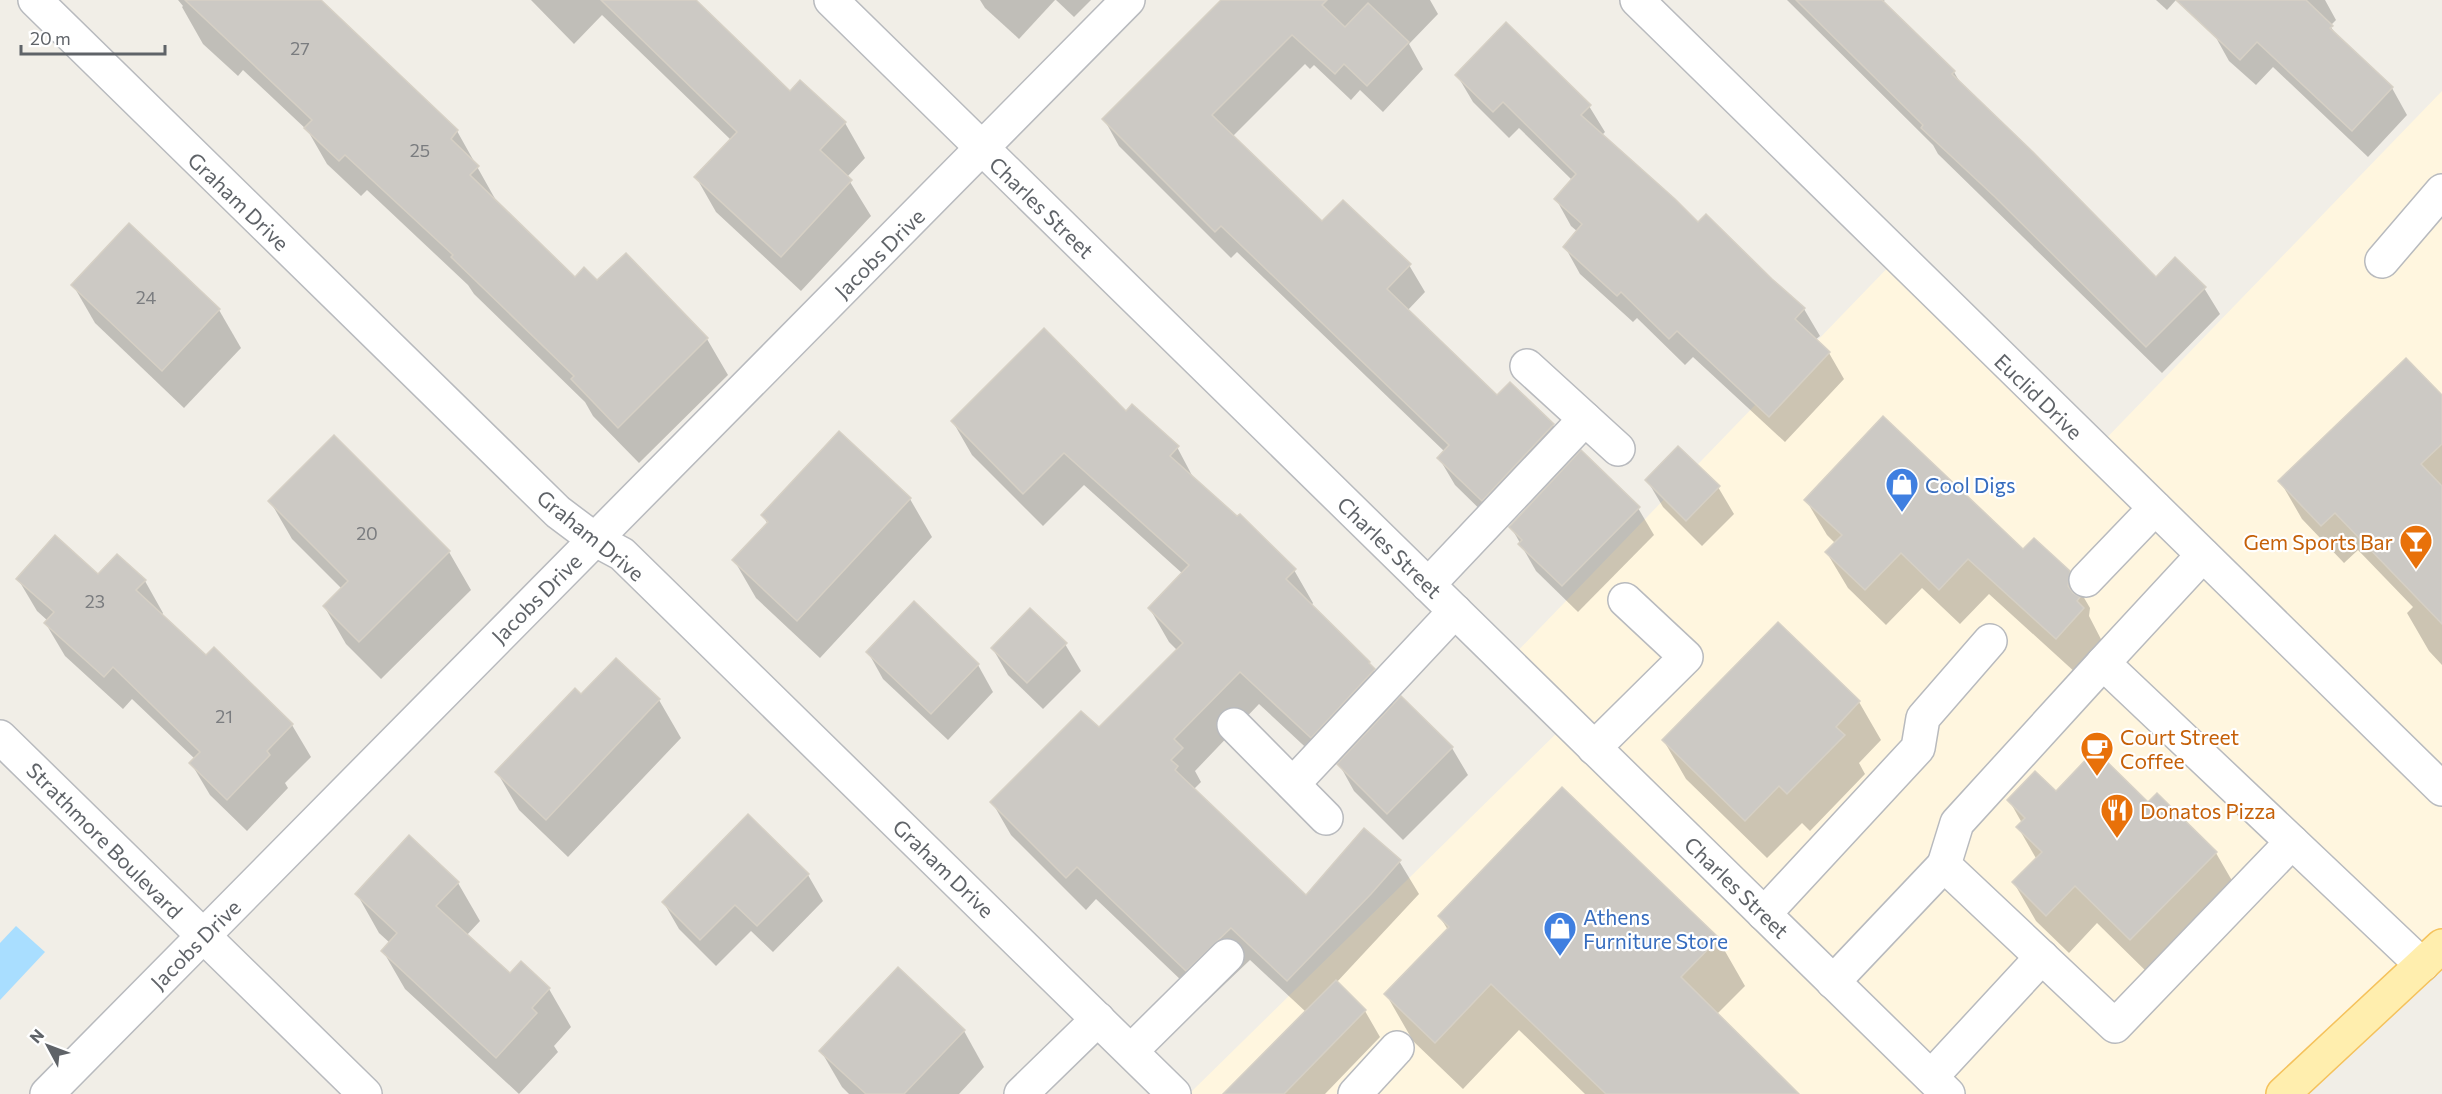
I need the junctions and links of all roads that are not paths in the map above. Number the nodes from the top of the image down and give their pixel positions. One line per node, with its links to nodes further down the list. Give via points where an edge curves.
1 (35, 0): 12 (street, Graham Drive, via 558,512)
2 (831, 0): 5 (street, Charles Street)
3 (1128, 0): 5 (street, Jacobs Drive)
4 (1637, 0): 11 (street, Euclid Drive)
5 (983, 149): 12 (street, Jacobs Drive); 15 (street, Charles Street)
6 (2442, 191): 7 (street)
7 (2382, 261)
8 (1527, 366): 9 (street)
9 (1585, 419): 10 (street); 15 (street)
10 (1618, 449)
11 (2155, 508): 13 (street, Euclid Drive); 14 (street)
12 (594, 539): 29 (street, Jacobs Drive); 34 (street, Graham Drive, via 621,554)
13 (2203, 555): 19 (street); 24 (street, Euclid Drive)
14 (2086, 580)
15 (1428, 585): 17 (street, Charles Street)
16 (1625, 600): 22 (street, via 1686,657)
17 (1455, 611): 22 (street, Charles Street); 23 (street)
18 (1990, 641): 28 (street, via 1923,718 1918,748)
19 (2103, 663): 26 (street); 27 (street, via 1957,823)
20 (1234, 725): 23 (street)
21 (0, 737): 29 (street, Strathmore Boulevard)
22 (1594, 748): 28 (street, Charles Street)
23 (1293, 784): 25 (street)
24 (2442, 789)
25 (1326, 818)
26 (2292, 842): 31 (street); 32 (street, via 2115,1026)
27 (1944, 865): 32 (street); 33 (street)
28 (1764, 914): 33 (street, Charles Street)
29 (203, 936): 38 (street, Jacobs Drive); 39 (street, Strathmore Boulevard)
30 (1227, 956): 36 (street)
31 (2432, 956): 43 (main road)
32 (2042, 957): 37 (street)
33 (1833, 982): 37 (street, Charles Street)
34 (1098, 1019): 36 (street, Graham Drive); 40 (street)
35 (1397, 1048): 42 (street)
36 (1131, 1051): 41 (street, Graham Drive)
37 (1939, 1086)
38 (47, 1094)
39 (365, 1094)
40 (1021, 1094)
41 (1174, 1094)
42 (1355, 1094)
43 (2283, 1094)

